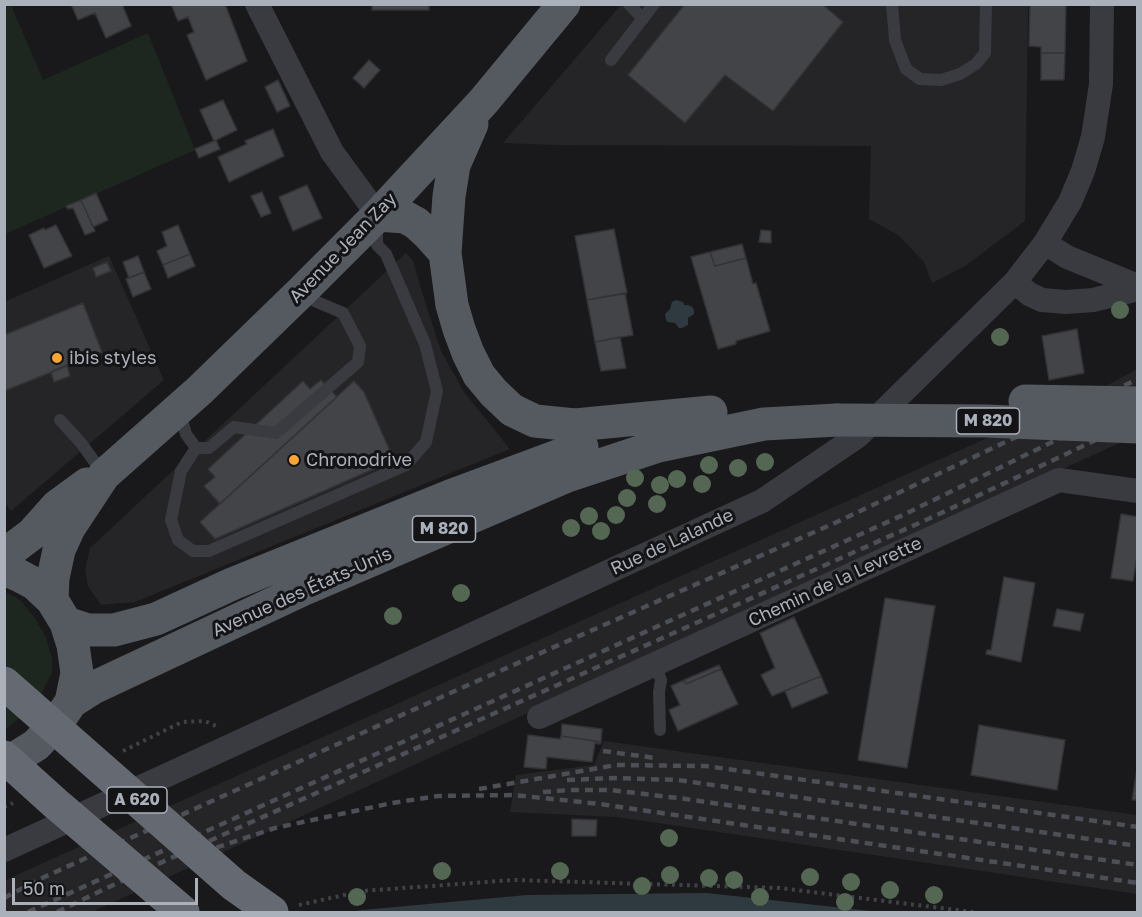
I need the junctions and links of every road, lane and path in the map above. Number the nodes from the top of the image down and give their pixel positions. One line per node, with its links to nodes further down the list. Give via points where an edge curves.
1 (257, 4): 11 (street, via 332,152)
2 (564, 4): 10 (main road, Avenue Jean Zay)
3 (629, 4): 8 (lane)
4 (654, 4): 8 (lane)
5 (892, 4): 6 (lane, via 895,40 906,69 920,79 941,80 960,74 986,53)
6 (986, 4)
7 (1102, 4): 12 (street, Rue de Lalande, via 1101,84 1093,137 1070,202)
8 (643, 19): 9 (lane)
9 (611, 60)
10 (483, 102): 11 (main road, Avenue Jean Zay); 13 (main road, via 454,165)
11 (378, 215): 13 (main road, via 405,217); 16 (main road, Avenue Jean Zay); 23 (lane, via 377,245 386,254 425,344 437,391 426,442 406,465 209,551 193,551 178,540 171,520 181,471)
12 (1045, 243): 14 (street, Rue de Lalande); 15 (street)
13 (445, 253): 20 (main road, via 452,304 468,353 479,375 512,410 535,421 575,425)
14 (1015, 282): 15 (street, via 1042,300 1066,302 1093,300); 36 (street, Rue de Lalande, via 858,436 762,501)
15 (1137, 288)
16 (302, 291): 18 (main road, Avenue Jean Zay); 23 (lane, via 344,313 360,346 358,362 276,433 234,427 208,448)
17 (1137, 403): 19 (main road, Avenue des États-Unis / M 820, bridge, via 1038,400)
18 (179, 409): 23 (lane, via 186,434); 24 (main road, Avenue Jean Zay)
19 (841, 410): 20 (main road, Avenue des États-Unis / M 820, via 763,403); 22 (main road, Avenue des États-Unis / M 820, bridge); 31 (main road, Avenue des États-Unis / M 820, via 658,446 567,476 294,594 93,688)
20 (711, 412): 28 (main road, Avenue des États-Unis / M 820, via 581,447 232,584 156,619 114,630 88,630)
21 (60, 420): 24 (lane)
22 (1137, 427)
23 (196, 448)
24 (104, 475): 26 (main road, Avenue Jean Zay, via 57,506 32,534); 28 (main road, Avenue Jean Zay, via 59,550 54,578)
25 (1137, 491): 29 (street, Chemin de la Levrette, via 1059,480)
26 (4, 555)
27 (4, 569): 28 (main road, via 35,584)
28 (59, 611): 31 (main road, via 73,645 77,673)
29 (655, 664): 32 (street, Chemin de la Levrette); 33 (lane, via 661,680)
30 (4, 683): 37 (highway, A 620, bridge, via 234,885)
31 (71, 702): 35 (main road, via 36,745)
32 (539, 717)
33 (660, 730)
34 (4, 757): 38 (highway, A 620, bridge)
35 (4, 765)
36 (4, 850)
37 (284, 909): 39 (path, via 362,891 514,880 780,888)
38 (183, 912)
39 (973, 912)

